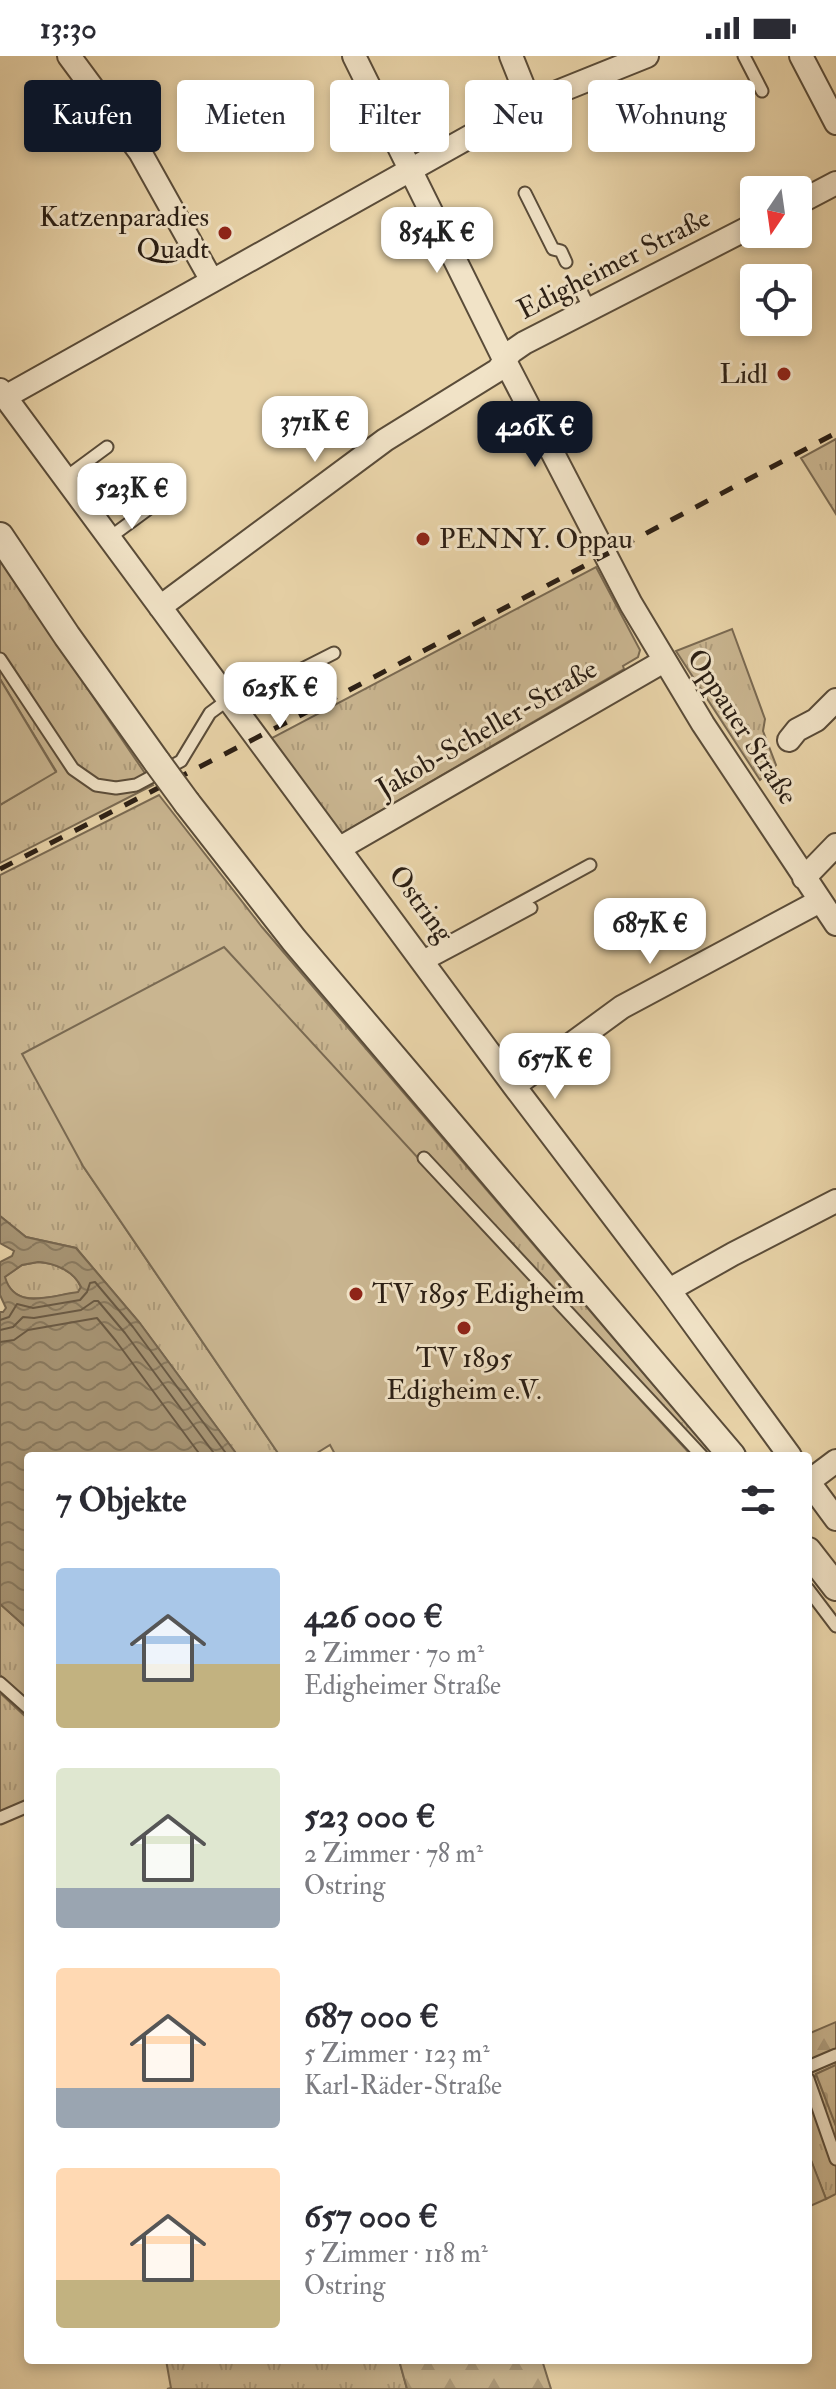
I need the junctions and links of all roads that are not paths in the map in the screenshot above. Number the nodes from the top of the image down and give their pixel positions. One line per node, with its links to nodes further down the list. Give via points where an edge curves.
1 (69, 56): 19 (street, via 140,152)
2 (354, 56): 13 (street, Edigheimer Straße)
3 (511, 56): 7 (street)
4 (647, 56): 8 (street)
5 (744, 56): 9 (lane)
6 (801, 56): 10 (street)
7 (521, 80)
8 (572, 86)
9 (762, 91)
10 (829, 92): 11 (street)
11 (836, 123)
12 (465, 139): 13 (street)
13 (410, 169): 19 (street); 20 (street, Edigheimer Straße)
14 (836, 183): 16 (street)
15 (525, 193): 18 (lane, via 553,249 561,251)
16 (812, 196)
17 (740, 231): 20 (street, Edigheimer Straße, via 586,301)
18 (566, 262)
19 (212, 281): 21 (street)
20 (505, 361): 27 (street, Edigheimer Straße); 28 (street, via 385,440)
21 (3, 393): 23 (street, Ostring)
22 (107, 447): 23 (lane)
23 (65, 478): 26 (street, Ostring)
24 (151, 507): 26 (lane)
25 (0, 536): 49 (street, bridge, via 157,762 294,940)
26 (109, 538): 28 (street, Ostring)
27 (606, 557): 31 (street, Oppauer Straße)
28 (160, 607): 33 (street, Ostring)
29 (334, 653): 32 (lane)
30 (0, 659): 33 (lane, via 73,769 96,785 136,785 181,761 210,713)
31 (664, 661): 37 (street, Jakob-Scheller-Straße); 39 (street, Oppauer Straße)
32 (263, 689)
33 (229, 699): 37 (street, Ostring)
34 (836, 700): 35 (street)
35 (789, 740)
36 (836, 845): 39 (street)
37 (340, 848): 43 (street, Ostring)
38 (590, 865): 43 (lane)
39 (804, 878): 40 (street, Oppauer Straße)
40 (820, 901): 42 (street, Oppauer Straße); 44 (street, via 622,1007)
41 (531, 908): 43 (lane)
42 (836, 924)
43 (423, 961): 44 (street, Ostring)
44 (514, 1086): 47 (street, Ostring)
45 (424, 1158): 48 (lane)
46 (836, 1201): 47 (street)
47 (669, 1290): 50 (street, Ostring)
48 (698, 1452)
49 (729, 1452)
50 (787, 1452)
51 (836, 1461): 52 (street)
52 (812, 1479)
53 (812, 1487): 54 (street)
54 (836, 1519)
55 (812, 1556): 56 (street)
56 (836, 1587)
57 (812, 1594): 58 (lane)
58 (836, 1626)
59 (0, 1683): 60 (lane)
60 (24, 1704)
61 (24, 1808): 62 (lane)
62 (0, 1818)
63 (836, 2055): 64 (lane)
64 (812, 2065)
65 (812, 2090): 66 (lane)
66 (836, 2159)

